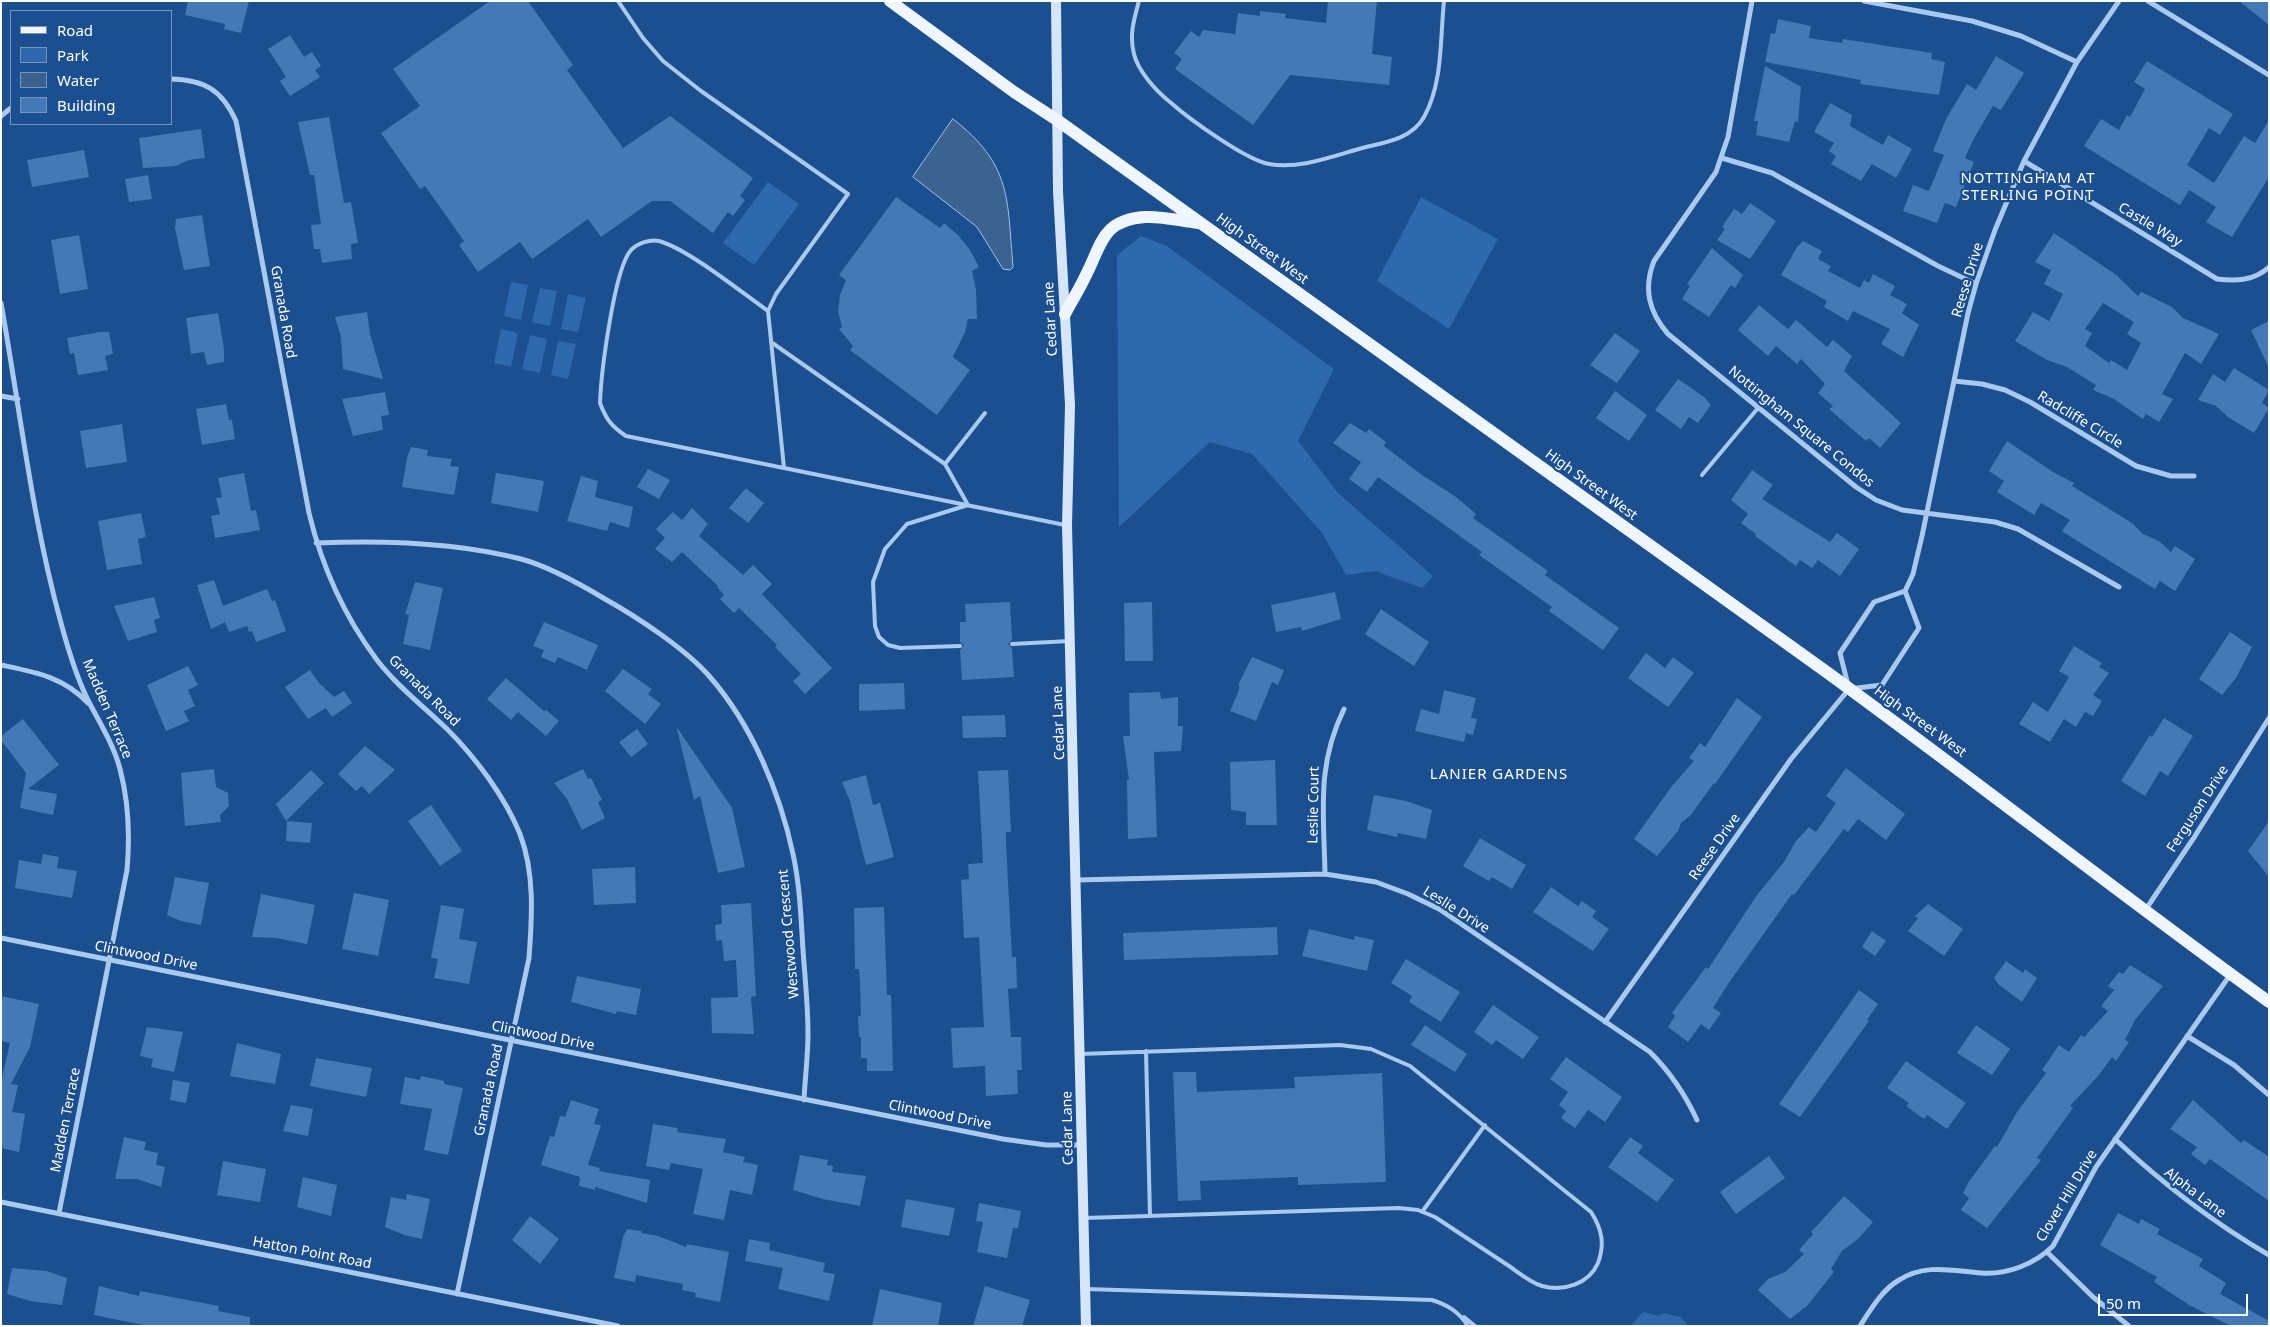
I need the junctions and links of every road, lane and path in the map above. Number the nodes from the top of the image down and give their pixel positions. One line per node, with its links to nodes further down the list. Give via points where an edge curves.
1 (618, 1): 20 (lane, via 643,38 664,61 701,91 848,194 776,294)
2 (890, 1): 13 (main road, High Street West)
3 (1056, 1): 13 (main road, Cedar Lane)
4 (1139, 1): 5 (lane, via 1132,27 1134,54 1148,79 1169,102 1236,149 1269,164 1298,165 1395,140 1410,133 1424,118 1436,88)
5 (1444, 1)
6 (1752, 1): 14 (street, Nottingham Square Condos)
7 (1864, 1): 10 (street, via 1972,21 2021,36)
8 (2119, 1): 10 (street, Reese Drive)
9 (2148, 1): 11 (street)
10 (2077, 62): 15 (street, Reese Drive)
11 (2269, 76)
12 (172, 79): 35 (street, Granada Road, via 205,84 230,106 236,121)
13 (1057, 120): 16 (main road, High Street West); 21 (main road, Cedar Lane)
14 (1722, 158): 18 (street, via 1772,173); 26 (street, Nottingham Square Condos, via 1716,172 1654,261 1648,288 1650,305 1668,334)
15 (2024, 161): 17 (street, Castle Way, via 2217,280 2237,281 2253,277); 18 (street, Reese Drive)
16 (1201, 224): 21 (main road, via 1145,217 1113,227 1103,236); 42 (main road, High Street West)
17 (2269, 267)
18 (1976, 284): 23 (street, Reese Drive)
19 (1, 303): 25 (street, Madden Terrace)
20 (768, 311): 22 (lane); 29 (lane, via 675,247 657,240 640,243 630,251 620,272 600,402 605,418 626,436)
21 (1065, 314): 34 (main road, Cedar Lane, via 1070,405)
22 (771, 342): 28 (lane); 29 (lane)
23 (1954, 381): 31 (street, Radcliffe Circle, via 2005,390 2136,466 2171,476); 33 (street, Reese Drive)
24 (1, 396): 25 (street)
25 (18, 399): 43 (street, Madden Terrace, via 46,566 61,625)
26 (1758, 408): 30 (lane); 33 (street, Nottingham Square Condos, via 1876,500 1902,510)
27 (985, 413): 28 (lane)
28 (945, 464): 32 (lane)
29 (784, 468): 32 (lane)
30 (1702, 475)
31 (2194, 476)
32 (968, 505): 34 (lane); 40 (lane, via 907,524 885,548 873,582 875,626 879,637 888,646)
33 (1926, 514): 36 (street, Nottingham Square Condos, via 1995,522 2018,529); 37 (street, Reese Drive, via 1913,574)
34 (1067, 525): 38 (main road, Cedar Lane)
35 (316, 543): 55 (street, Granada Road, via 334,591 354,627 400,685 471,756 500,798 520,835 531,885 532,922 529,958); 59 (street, Westwood Crescent, via 409,543 523,560 581,585 626,611 710,676 745,728 766,769 794,856 808,1033)
36 (2119, 588)
37 (1905, 592): 42 (street, via 1874,602 1840,653); 42 (street, via 1919,628 1882,685)
38 (1071, 641): 39 (lane); 47 (main road, Cedar Lane)
39 (1012, 644)
40 (960, 646)
41 (1, 665): 43 (street, via 57,678)
42 (1849, 688): 48 (main road, High Street West); 53 (street, Reese Drive, via 1790,759)
43 (90, 705): 50 (street, Madden Terrace, via 117,760 127,802 130,836 128,870)
44 (1344, 709): 46 (street, Leslie Court, via 1334,728 1323,777)
45 (2269, 718): 48 (street, Ferguson Drive)
46 (1324, 874): 47 (street, Leslie Drive); 53 (street, Leslie Drive, via 1376,882 1439,909)
47 (1077, 880): 57 (main road, Cedar Lane)
48 (2144, 910): 51 (main road, High Street West)
49 (1, 938): 50 (street, Clintwood Drive)
50 (110, 960): 55 (street, Clintwood Drive); 66 (street, Madden Terrace)
51 (2231, 974): 52 (main road, High Street West); 54 (street, Clover Hill Drive)
52 (2269, 1002)
53 (1605, 1022): 60 (street, Leslie Drive, via 1650,1052 1666,1068 1686,1095)
54 (2187, 1036): 58 (street, via 2234,1065); 62 (street, Clover Hill Drive)
55 (510, 1040): 59 (street, Clintwood Drive); 72 (street, Granada Road)
56 (1146, 1051): 57 (lane); 61 (lane, via 1340,1045 1371,1050 1410,1066); 67 (lane)
57 (1080, 1054): 63 (main road, Cedar Lane)
58 (2269, 1095)
59 (804, 1100): 63 (street, Clintwood Drive, via 1003,1140)
60 (1697, 1120)
61 (1484, 1125): 65 (lane); 65 (lane, via 1591,1212 1599,1224 1602,1238 1602,1253 1596,1266 1585,1279 1572,1286 1558,1289 1544,1286)
62 (2115, 1139): 69 (street, Clover Hill Drive); 70 (street, Alpha Lane, via 2179,1196 2222,1228)
63 (1082, 1146): 68 (main road, Cedar Lane)
64 (1, 1202): 66 (street, Hatton Point Road)
65 (1422, 1212): 67 (lane, via 1400,1208)
66 (59, 1213): 72 (street, Hatton Point Road)
67 (1150, 1216): 68 (lane)
68 (1084, 1218): 71 (main road, Cedar Lane)
69 (2047, 1252): 78 (street, Clover Hill Drive, via 2018,1268 2002,1272 1981,1274 1937,1268 1917,1272 1884,1292); 79 (street, via 2093,1297)
70 (2269, 1255)
71 (1086, 1289): 73 (lane, via 1432,1300 1447,1305); 75 (main road, Cedar Lane)
72 (457, 1294): 74 (street, Hatton Point Road)
73 (1462, 1316): 76 (lane); 77 (lane)
74 (618, 1326)
75 (1086, 1326)
76 (1468, 1326)
77 (1475, 1326)
78 (1860, 1326)
79 (2130, 1326)

